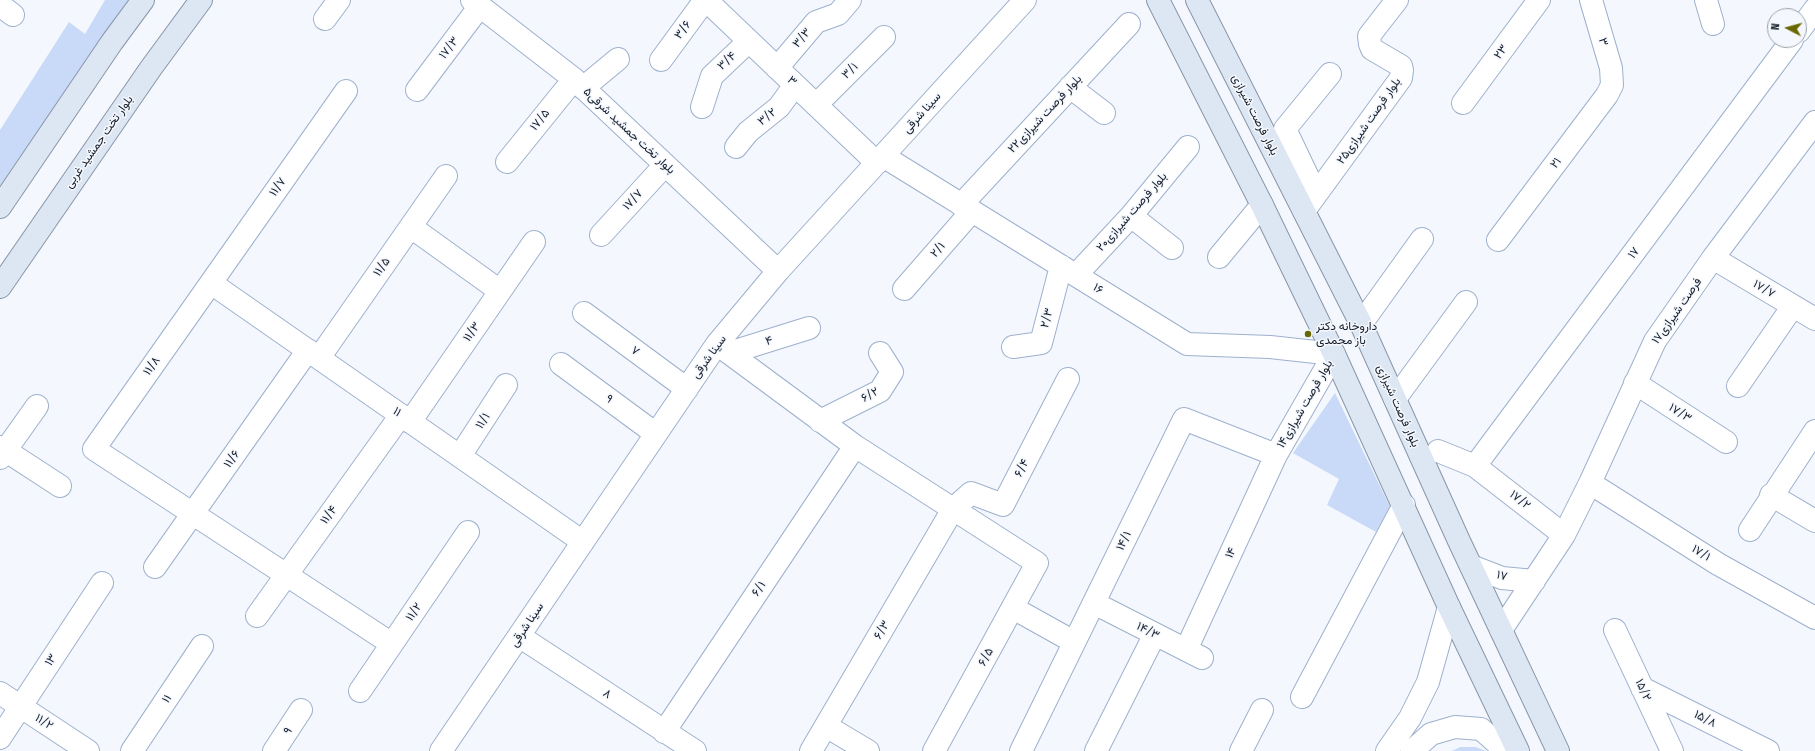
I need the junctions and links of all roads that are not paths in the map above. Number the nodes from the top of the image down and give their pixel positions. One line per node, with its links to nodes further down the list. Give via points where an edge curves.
1 (143, 0): 47 (main road)
2 (201, 0): 61 (main road, بلوار تخت جمشید غربی)
3 (339, 0): 15 (street)
4 (705, 0): 20 (street, ۳); 23 (street, ۳/۶)
5 (850, 0): 24 (street, ۳/۳, via 838,14 816,22)
6 (1025, 0): 41 (street, سینا شرقی)
7 (1158, 0): 46 (main road)
8 (1197, 0): 40 (main road, بلوار فرصت شیرازی)
9 (1397, 0): 45 (street, بلوار فرصت شیرازی۲۵, via 1369,36 1372,49 1401,66 1401,78)
10 (1539, 0): 32 (street, ۲۳)
11 (1591, 0): 28 (street, ۳, via 1611,68)
12 (1706, 0): 18 (street)
13 (476, 3): 26 (street, بلوار تخت جمشید شرقی۵); 30 (street, ۱۷/۳)
14 (1815, 10): 16 (street)
15 (324, 19)
16 (1807, 20)
17 (1129, 24): 29 (street, بلوار فرصت شیرازی۲۲)
18 (1713, 24)
19 (884, 37): 33 (street, ۳/۱)
20 (749, 41): 24 (street, ۳); 34 (street, ۳/۴, via 712,76)
21 (1786, 48): 93 (street, ۱۷)
22 (618, 59): 26 (street, ۱۷/۵)
23 (660, 60)
24 (777, 68): 27 (street, ۳)
25 (1330, 74): 37 (street)
26 (578, 83): 42 (street, ۱۷/۵); 43 (street, بلوار تخت جمشید شرقی۵)
27 (796, 85): 33 (street, ۳); 38 (street, ۳/۲, via 779,107 748,132)
28 (1612, 85): 53 (street, ۲۱)
29 (1070, 87): 35 (street); 48 (street, بلوار فرصت شیرازی۲۲)
30 (417, 90)
31 (346, 91): 60 (street, ۱۱/۷)
32 (1463, 103)
33 (816, 105): 41 (street, ۳)
34 (702, 107)
35 (1104, 113)
36 (1815, 122): 57 (street, ۱۷فرصت شیرازی)
37 (1285, 129): 40 (street); 45 (street)
38 (736, 147)
39 (1188, 147): 49 (street, بلوار فرصت شیرازی۲۰)
40 (1273, 151): 45 (main road, بلوار فرصت شیرازی)
41 (880, 160): 48 (street, ۱۶); 59 (street, سینا شرقی)
42 (507, 162)
43 (665, 165): 51 (street, ۱۷/۷); 59 (street, بلوار تخت جمشید شرقی۵)
44 (446, 176): 50 (street, ۱۱/۵)
45 (1310, 202): 68 (main road, بلوار فرصت شیرازی)
46 (1262, 205): 56 (street); 74 (main road)
47 (0, 207)
48 (967, 208): 58 (street, ۱۶); 62 (street, ۲/۱)
49 (1130, 216): 55 (street); 58 (street, بلوار فرصت شیرازی۲۰)
50 (411, 227): 63 (street); 73 (street, ۱۱/۵)
51 (601, 235)
52 (1422, 239): 68 (street)
53 (1498, 240)
54 (534, 242): 63 (street, ۱۱/۳)
55 (1172, 248)
56 (1219, 257)
57 (1714, 258): 65 (street, ۱۷/۷); 77 (street, ۱۷فرصت شیرازی, via 1654,341)
58 (1069, 271): 70 (street, ۲/۳, via 1041,343); 74 (street, ۱۶, via 1187,344 1270,347)
59 (778, 272): 71 (street, سینا شرقی)
60 (211, 283): 73 (street, ۱۱); 99 (street, ۱۱/۸, via 94,449)
61 (0, 287)
62 (904, 289)
63 (500, 291): 83 (street, ۱۱/۳)
64 (1466, 302): 81 (street)
65 (1793, 306): 67 (street, ۱۷/۷); 79 (street)
66 (584, 313): 80 (street, ۷)
67 (1815, 319)
68 (1361, 324): 81 (main road, بلوار فرصت شیرازی)
69 (809, 328): 71 (street, ۴)
70 (1013, 347)
71 (723, 348): 80 (street, سینا شرقی); 84 (street)
72 (880, 353): 84 (street, ۶/۲, via 892,372 880,392)
73 (313, 354): 83 (street, ۱۱); 99 (street, ۱۱/۶)
74 (1334, 354): 91 (street, بلوار فرصت شیرازی۱۴); 97 (main road)
75 (561, 364): 86 (street, ۹)
76 (1068, 379): 98 (street, ۶/۴, via 1003,505 971,493)
77 (1635, 383): 87 (street, ۱۷/۳); 94 (street, ۱۷فرصت شیرازی)
78 (506, 385): 92 (street, ۱۱/۱)
79 (1738, 386)
80 (687, 389): 86 (street, سینا شرقی)
81 (1395, 399): 105 (main road, بلوار فرصت شیرازی)
82 (37, 406): 90 (street)
83 (405, 418): 92 (street, ۱۱); 107 (street, ۱۱/۴)
84 (820, 421): 88 (street)
85 (1815, 432): 96 (street)
86 (656, 434): 104 (street, سینا شرقی)
87 (1726, 442)
88 (855, 446): 98 (street); 131 (street, ۶/۱)
89 (1438, 451): 93 (street, ۱۷/۲)
90 (2, 452): 95 (street)
91 (1276, 455): 110 (street, ۱۴/۱, via 1184,420); 122 (street, ۱۴)
92 (460, 456): 104 (street, ۱۱)
93 (1475, 466): 103 (street, ۱۷/۲)
94 (1590, 483): 103 (street, ۱۷فرصت شیرازی); 114 (street, ۱۷/۱, via 1718,564)
95 (60, 486)
96 (1771, 495): 100 (street); 101 (street)
97 (1404, 505): 111 (main road); 126 (street)
98 (953, 509): 112 (street, ۶/۵, via 1037,563); 130 (street, ۶/۳)
99 (193, 514): 106 (street, ۱۱/۶); 107 (street)
100 (1815, 521)
101 (1750, 530)
102 (468, 532): 120 (street, ۱۱/۲)
103 (1564, 535): 108 (street, ۱۷فرصت شیرازی)
104 (583, 542): 118 (street, سینا شرقی)
105 (1471, 566): 108 (street, ۱۷, via 1502,578); 115 (main road, بلوار فرصت شیرازی)
106 (156, 567)
107 (286, 575): 113 (street, ۱۱/۴); 120 (street)
108 (1534, 581): 115 (street, ۱۷فرصت شیرازی)
109 (102, 582): 127 (street, ۱۳)
110 (1094, 603): 117 (street, ۱۴/۳); 119 (street, ۱۴/۱)
111 (1449, 607): 144 (street, via 1428,682 1410,718); 147 (main road)
112 (1012, 608): 119 (street); 140 (street, ۶/۵)
113 (258, 616)
114 (1815, 618)
115 (1501, 630): 148 (main road, بلوار فرصت شیرازی)
116 (1615, 630): 123 (street, ۱۵/۲)
117 (1155, 634): 122 (street, ۱۴/۳); 142 (street)
118 (519, 636): 131 (street, ۸); 137 (street, سینا شرقی)
119 (1074, 642): 141 (street, ۱۴/۱)
120 (392, 644): 124 (street, ۱۱/۲)
121 (202, 646): 135 (street, ۱۱)
122 (1194, 654)
123 (1642, 688): 149 (street, ۱۵/۲); 150 (street, ۱۵/۸)
124 (360, 691)
125 (0, 693): 127 (street, ۱۱/۲)
126 (1302, 697)
127 (20, 707): 132 (street, ۱۳); 134 (street, ۱۱/۲)
128 (301, 710): 136 (street, ۹)
129 (1262, 710): 143 (street)
130 (826, 726): 138 (street, ۶/۳); 139 (street)
131 (664, 732): 133 (street, ۸)
132 (0, 738)
133 (687, 749)
134 (88, 751)
135 (132, 751)
136 (274, 751)
137 (441, 751)
138 (811, 751)
139 (868, 751)
140 (934, 751)
141 (1021, 751)
142 (1096, 751)
143 (1241, 751)
144 (1387, 751)
145 (1412, 751): 146 (street, via 1431,734 1455,727 1481,729)
146 (1506, 751)
147 (1518, 751)
148 (1558, 751)
149 (1672, 751)
150 (1768, 751)

